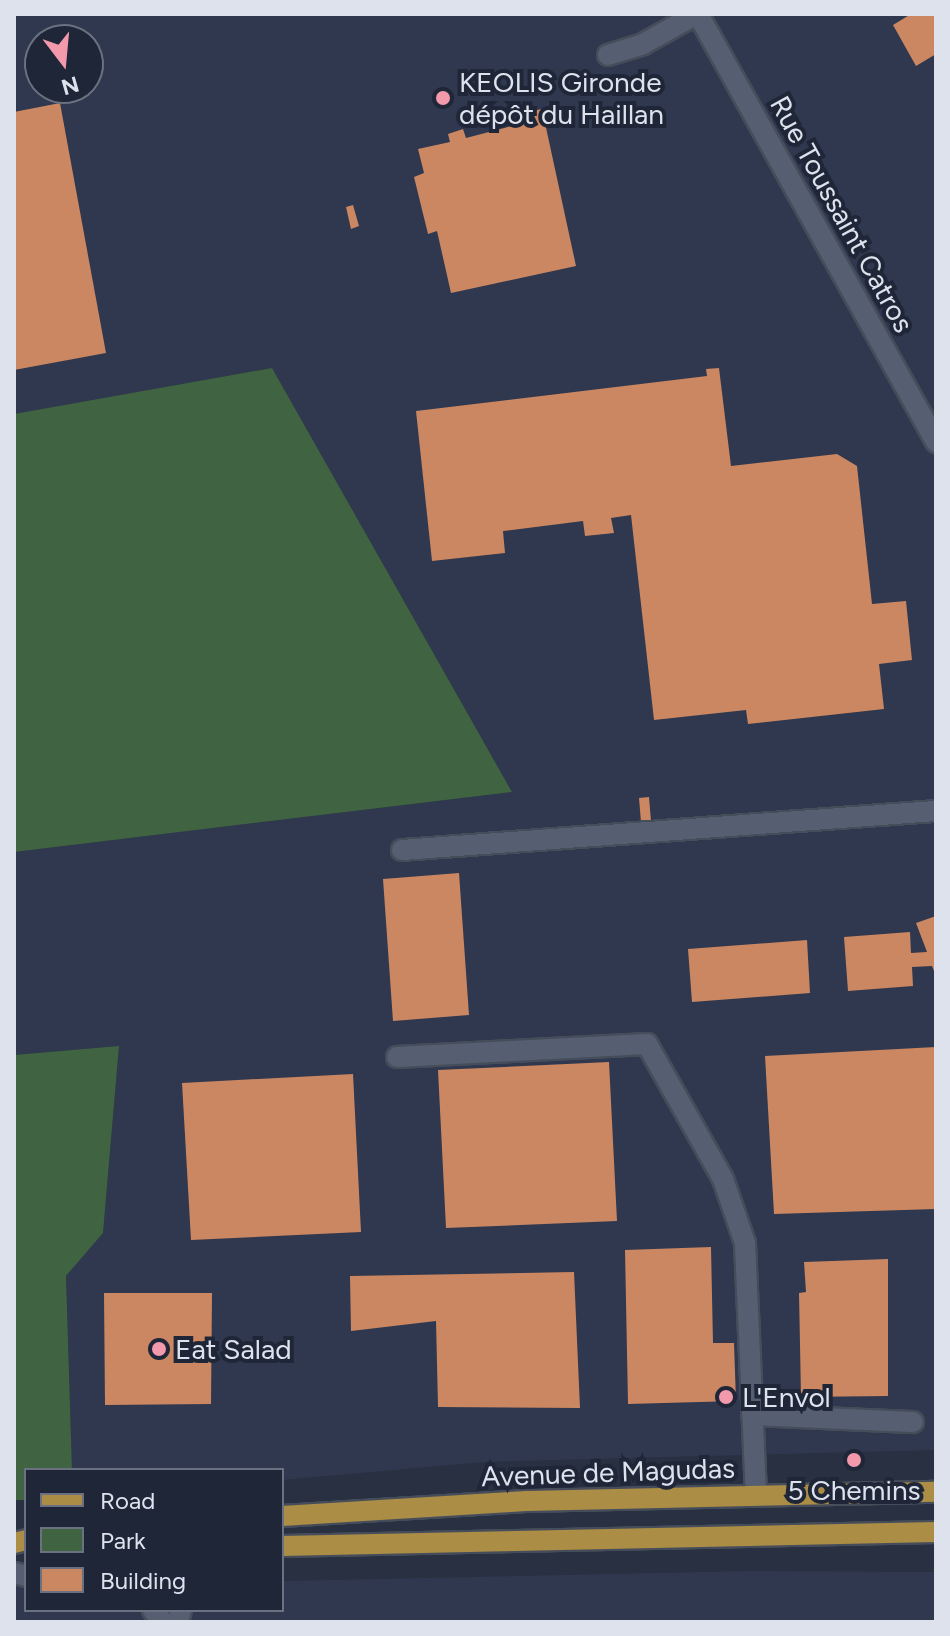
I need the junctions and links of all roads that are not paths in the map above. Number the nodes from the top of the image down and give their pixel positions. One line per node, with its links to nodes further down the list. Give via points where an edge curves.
1 (698, 14): 2 (street, via 643,44); 3 (street, Rue Toussaint Catros)
2 (608, 55)
3 (936, 442)
4 (936, 811): 5 (street)
5 (402, 850)
6 (397, 1057): 7 (street, via 647,1044 723,1179 745,1243)
7 (752, 1415): 8 (street); 10 (street)
8 (913, 1422)
9 (936, 1492): 10 (main road, Avenue de Magudas)
10 (756, 1495): 11 (main road, Avenue de Magudas, via 527,1501)
11 (284, 1516)
12 (936, 1532): 13 (main road)
13 (284, 1546)

